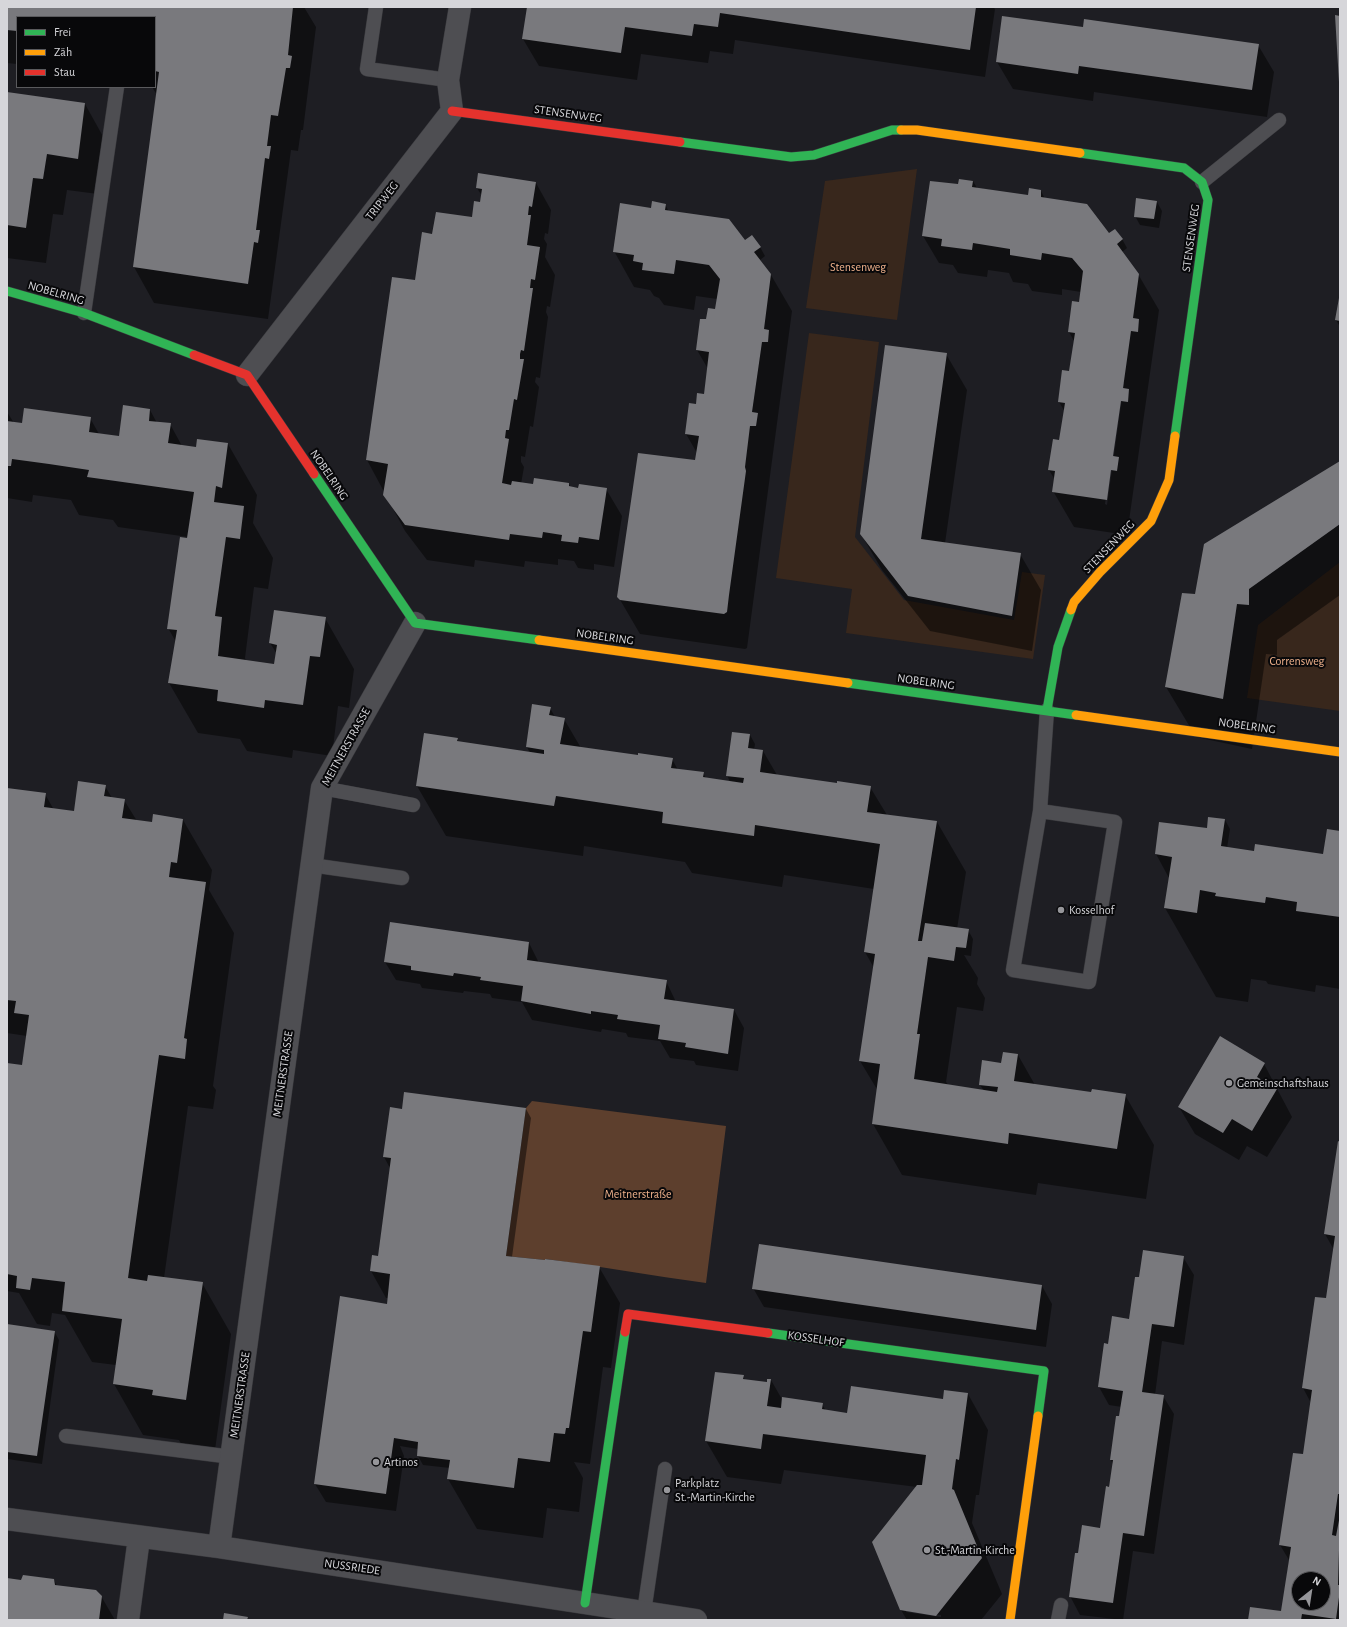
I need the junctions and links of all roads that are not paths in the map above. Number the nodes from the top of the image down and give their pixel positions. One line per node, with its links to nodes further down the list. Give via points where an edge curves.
1 (376, 7): 3 (lane, via 367,70)
2 (460, 7): 3 (street)
3 (448, 80): 5 (street)
4 (117, 88): 9 (lane)
5 (452, 111): 7 (street, STENSENWEG, via 791,157 814,155 892,130 916,130 1184,168); 10 (street, TRIPWEG)
6 (1279, 120): 7 (lane)
7 (1202, 182): 12 (street, STENSENWEG, via 1208,200 1169,480 1151,521 1074,602 1058,647)
8 (7, 291): 9 (street, NOBELRING)
9 (84, 313): 10 (street, NOBELRING)
10 (247, 375): 11 (street, NOBELRING)
11 (415, 623): 12 (street, NOBELRING); 14 (street, MEITNERSTRASSE)
12 (1046, 710): 13 (street, NOBELRING); 16 (lane)
13 (1340, 752)
14 (322, 788): 15 (lane); 17 (street, MEITNERSTRASSE)
15 (413, 804)
16 (1040, 811): 16 (lane, via 1013,970 1088,982 1115,822)
17 (311, 865): 18 (lane); 20 (street, MEITNERSTRASSE)
18 (402, 878)
19 (66, 1436): 20 (lane)
20 (232, 1457): 24 (street, MEITNERSTRASSE)
21 (665, 1469): 27 (lane)
22 (7, 1519): 23 (street, NUSSRIEDE)
23 (139, 1538): 24 (street, NUSSRIEDE); 28 (street)
24 (219, 1547): 25 (street, NUSSRIEDE)
25 (585, 1603): 27 (street, NUSSRIEDE); 30 (street, KOSSELHOF, via 628,1314 1044,1371)
26 (1061, 1605): 31 (lane)
27 (644, 1612): 29 (street, NUSSRIEDE)
28 (128, 1620)
29 (696, 1620)
30 (1010, 1620)
31 (1058, 1620)

